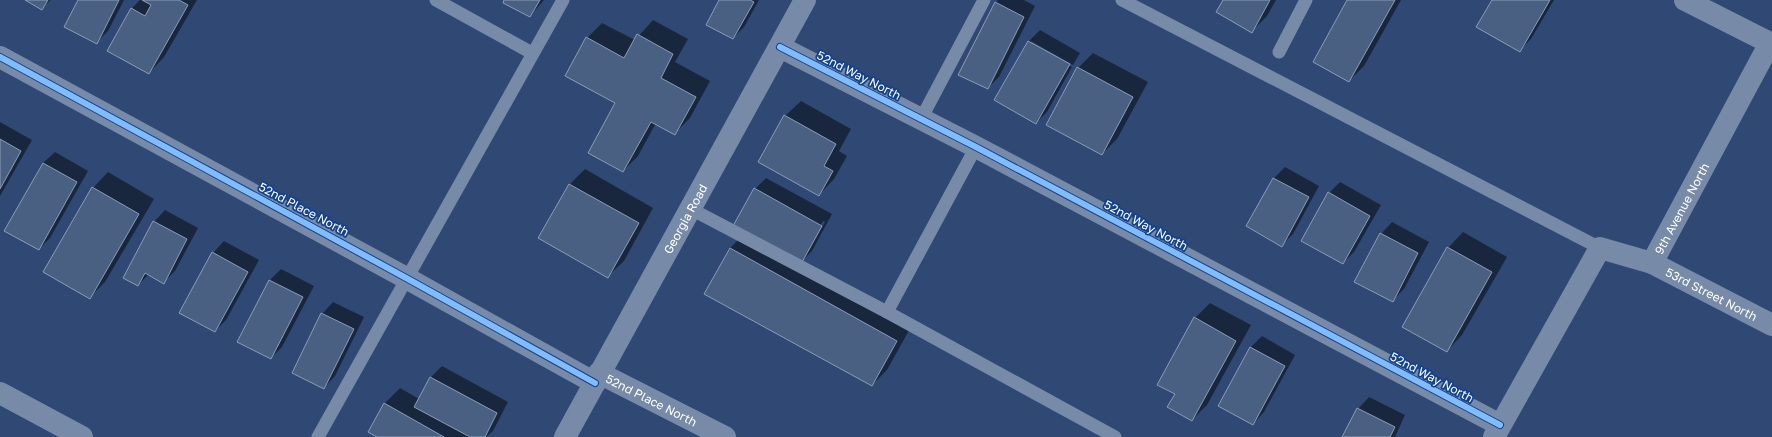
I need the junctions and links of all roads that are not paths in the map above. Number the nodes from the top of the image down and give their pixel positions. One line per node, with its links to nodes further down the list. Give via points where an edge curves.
1 (436, 0): 11 (lane)
2 (563, 0): 11 (lane)
3 (805, 0): 9 (street, Georgia Road)
4 (984, 0): 13 (lane)
5 (1122, 0): 16 (lane)
6 (1306, 0): 10 (lane)
7 (1685, 0): 8 (street)
8 (1771, 42): 17 (street, 9th Avenue North)
9 (780, 47): 13 (street, 52nd Way North); 15 (street, Georgia Road)
10 (1279, 52)
11 (532, 53): 18 (lane)
12 (0, 57): 18 (street, 52nd Place North)
13 (922, 119): 14 (street, 52nd Way North)
14 (976, 147): 19 (lane); 23 (street, 52nd Way North)
15 (691, 210): 19 (lane); 21 (street, Georgia Road)
16 (1600, 248): 17 (street, 9th Avenue North); 23 (street)
17 (1652, 263): 20 (street, 53rd Street North)
18 (408, 278): 21 (street, 52nd Place North); 25 (lane)
19 (887, 312): 28 (lane)
20 (1772, 325)
21 (597, 378): 26 (street, Georgia Road); 27 (street, 52nd Place North)
22 (0, 393): 24 (street)
23 (1497, 431)
24 (82, 437)
25 (318, 437)
26 (565, 437)
27 (725, 437)
28 (1115, 437)

